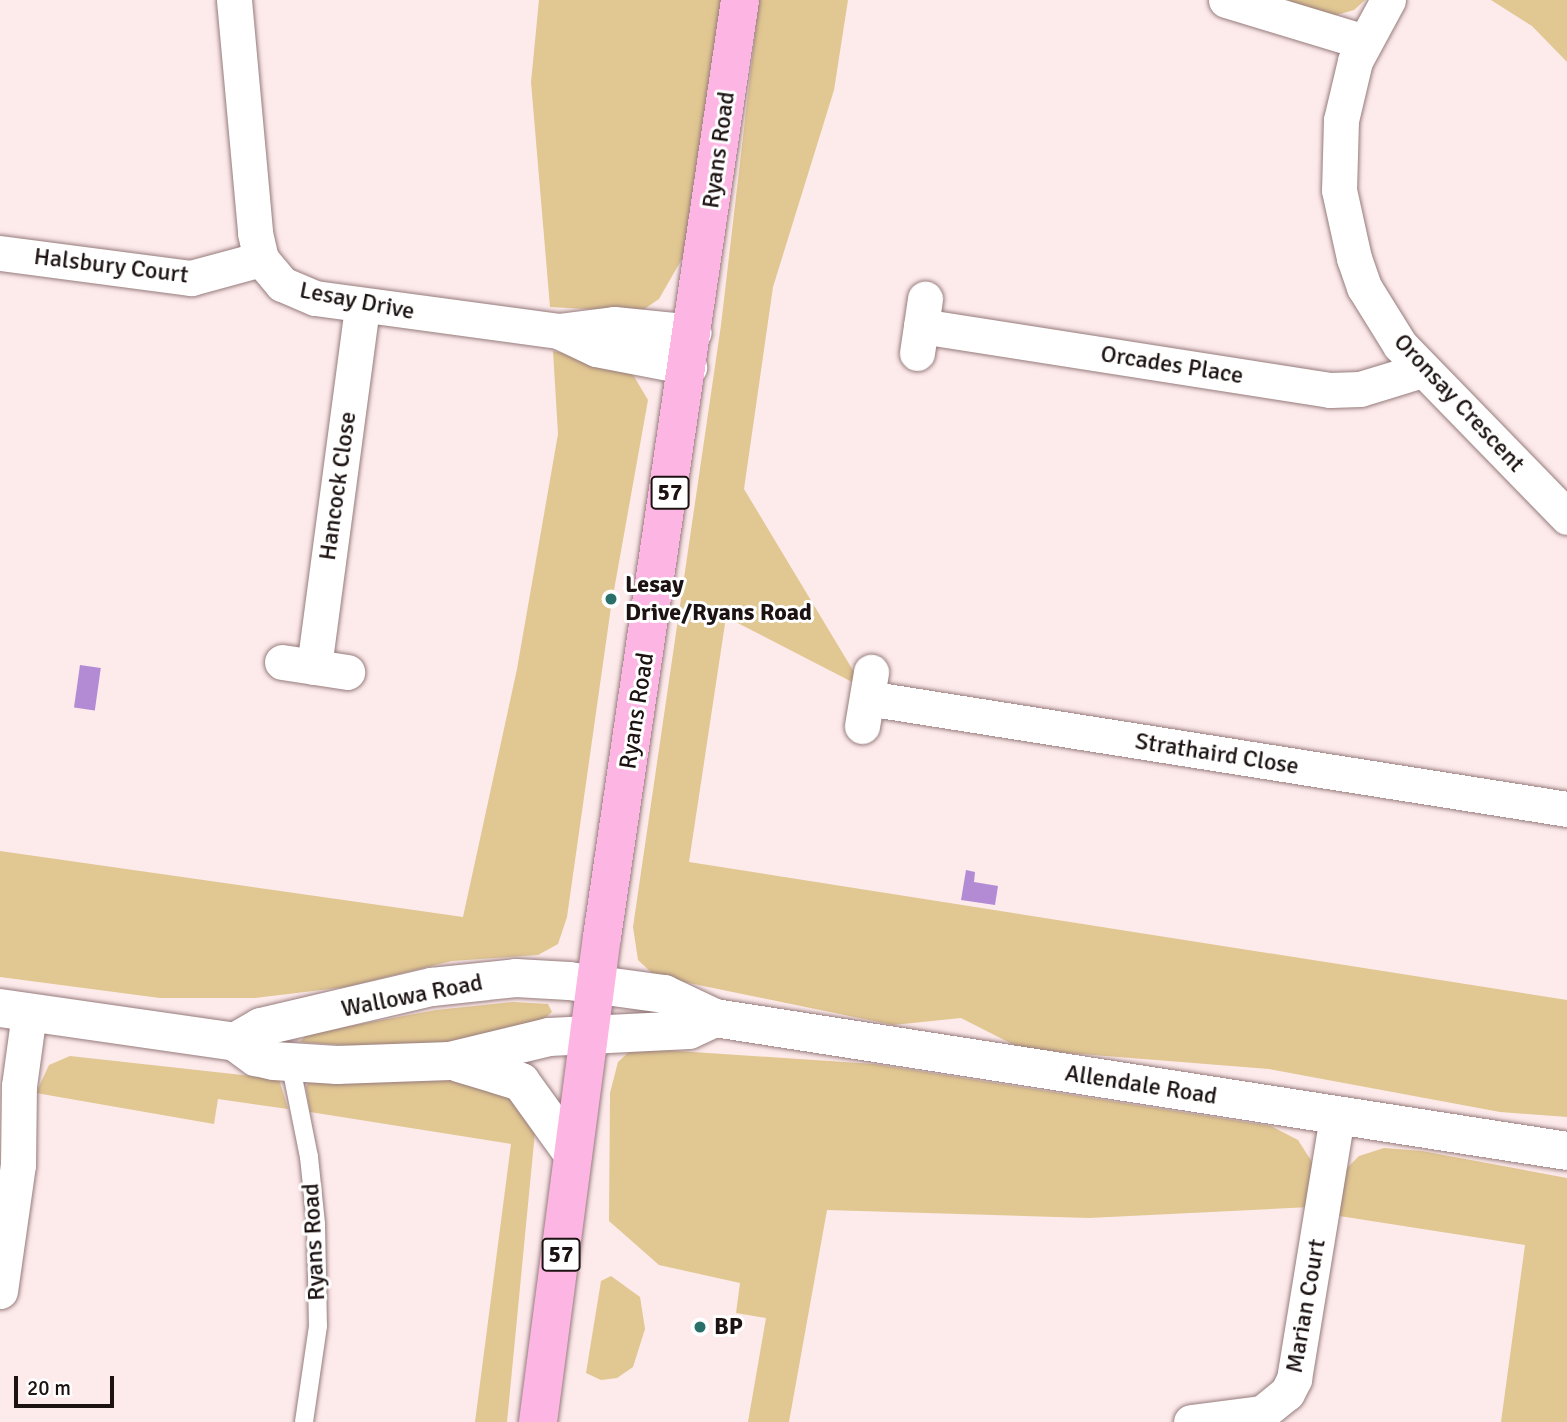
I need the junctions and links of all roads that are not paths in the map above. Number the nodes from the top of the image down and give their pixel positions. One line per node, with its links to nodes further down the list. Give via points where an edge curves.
1 (234, 0): 7 (street)
2 (740, 0): 10 (main road, Ryans Road / 57)
3 (1226, 0): 5 (street)
4 (1388, 0): 5 (street, Oronsay Crescent)
5 (1364, 42): 11 (street, Oronsay Crescent, via 1340,120 1339,179 1345,227 1364,287 1400,345)
6 (0, 253): 7 (street, Halsbury Court, via 191,278)
7 (261, 259): 8 (street, Lesay Drive, via 269,273 296,293)
8 (362, 305): 10 (street, Lesay Drive, via 558,331 614,324); 13 (street, Hancock Close)
9 (921, 326): 11 (street, Orcades Place, via 1330,390 1360,389)
10 (692, 349): 16 (main road, Ryans Road / 57)
11 (1422, 370): 12 (street, Oronsay Crescent)
12 (1567, 517)
13 (314, 667)
14 (867, 699): 15 (street, Strathaird Close)
15 (1567, 809)
16 (596, 985): 18 (street, Allendale Road, via 664,994); 19 (main road, Ryans Road / 57); 20 (street, Wallowa Road, via 516,978 432,987 261,1027)
17 (14, 1011): 20 (street); 26 (street, via 18,1165)
18 (715, 1018): 19 (street, Allendale Road, via 700,1027 668,1032); 23 (street, Allendale Road)
19 (590, 1032): 21 (street); 25 (main road, Ryans Road / 57)
20 (235, 1042): 22 (street, via 256,1057)
21 (450, 1061): 22 (street); 25 (street, via 490,1069 521,1082)
22 (290, 1062): 27 (lane, Ryans Road, via 309,1157 316,1224 318,1326)
23 (1337, 1116): 24 (street, Allendale Road); 29 (street, Marian Court, via 1294,1379 1287,1393 1262,1413)
24 (1567, 1151)
25 (573, 1154): 28 (main road, Ryans Road / 57)
26 (0, 1291)
27 (304, 1422)
28 (538, 1422)
29 (1191, 1422)

